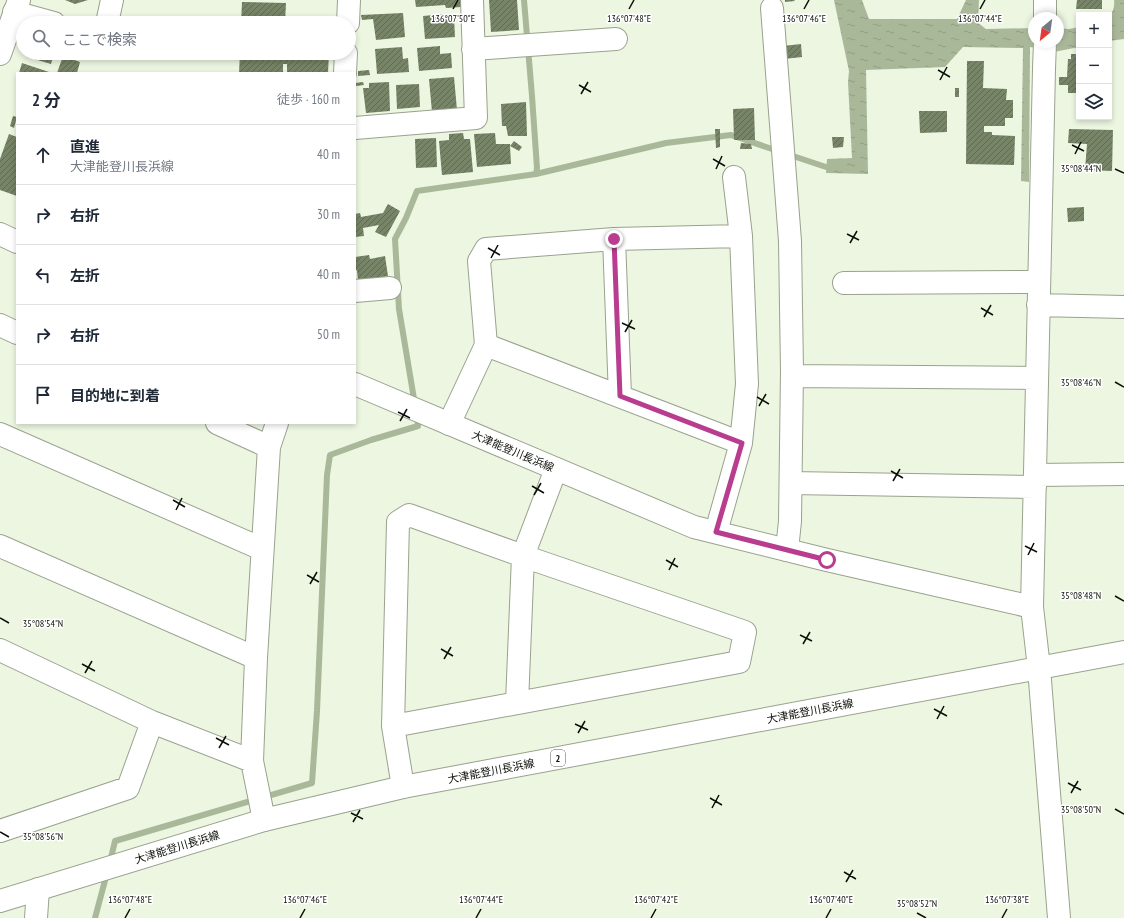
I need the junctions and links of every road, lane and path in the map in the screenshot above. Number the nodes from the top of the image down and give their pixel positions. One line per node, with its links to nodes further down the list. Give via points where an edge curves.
1 (112, 0): 9 (street)
2 (349, 0): 10 (street)
3 (472, 0): 13 (street)
4 (1044, 0): 7 (street)
5 (17, 6): 8 (street); 14 (street)
6 (772, 8): 32 (street, via 790,242)
7 (1045, 12)
8 (39, 16)
9 (109, 16)
10 (348, 16)
11 (616, 40): 13 (street)
12 (1046, 48): 23 (street)
13 (474, 49): 17 (street, via 476,118)
14 (0, 54)
15 (346, 60): 16 (street)
16 (345, 72)
17 (356, 128)
18 (734, 177): 20 (street)
19 (0, 234): 22 (street)
20 (741, 236): 21 (street); 40 (street, via 747,384)
21 (614, 239): 31 (street, via 486,249 479,261); 35 (street)
22 (16, 242)
23 (1039, 282): 24 (street); 27 (street)
24 (844, 283)
25 (390, 288): 26 (street)
26 (356, 291)
27 (1038, 305): 28 (street); 33 (street)
28 (1124, 307)
29 (0, 325): 30 (street)
30 (16, 333)
31 (486, 345): 35 (street); 38 (street)
32 (792, 376): 33 (street); 45 (street)
33 (1037, 378): 44 (street)
34 (356, 384): 38 (street, 大津能登川長浜線)
35 (620, 396): 40 (street)
36 (219, 424): 41 (street)
37 (277, 424): 41 (street)
38 (449, 424): 42 (street, 大津能登川長浜線)
39 (0, 434): 48 (street)
40 (742, 443): 46 (street)
41 (270, 447): 48 (street)
42 (556, 469): 46 (street, 大津能登川長浜線, via 694,527); 50 (street)
43 (1124, 474): 44 (street)
44 (1035, 481): 45 (street); 51 (street)
45 (791, 483): 49 (street)
46 (716, 532): 49 (street, 大津能登川長浜線)
47 (0, 546): 54 (street)
48 (262, 549): 54 (street)
49 (787, 550): 51 (street, 大津能登川長浜線)
50 (523, 556): 56 (street); 56 (street, via 745,632 739,662); 58 (street, via 409,515 398,522)
51 (1032, 607): 55 (street)
52 (0, 650): 57 (street)
53 (1124, 652): 55 (street, 大津能登川長浜線 / 2)
54 (256, 658): 59 (street)
55 (1039, 668): 60 (street, 大津能登川長浜線 / 2); 66 (street)
56 (517, 703): 58 (street)
57 (152, 722): 59 (street); 62 (street, via 128,788)
58 (394, 726): 60 (street)
59 (252, 761): 61 (street)
60 (403, 788): 61 (street, 大津能登川長浜線 / 2)
61 (264, 820): 63 (street, 大津能登川長浜線 / 2)
62 (0, 831)
63 (38, 889): 64 (street, 大津能登川長浜線 / 2); 65 (street)
64 (0, 901)
65 (36, 918)
66 (1059, 918)

